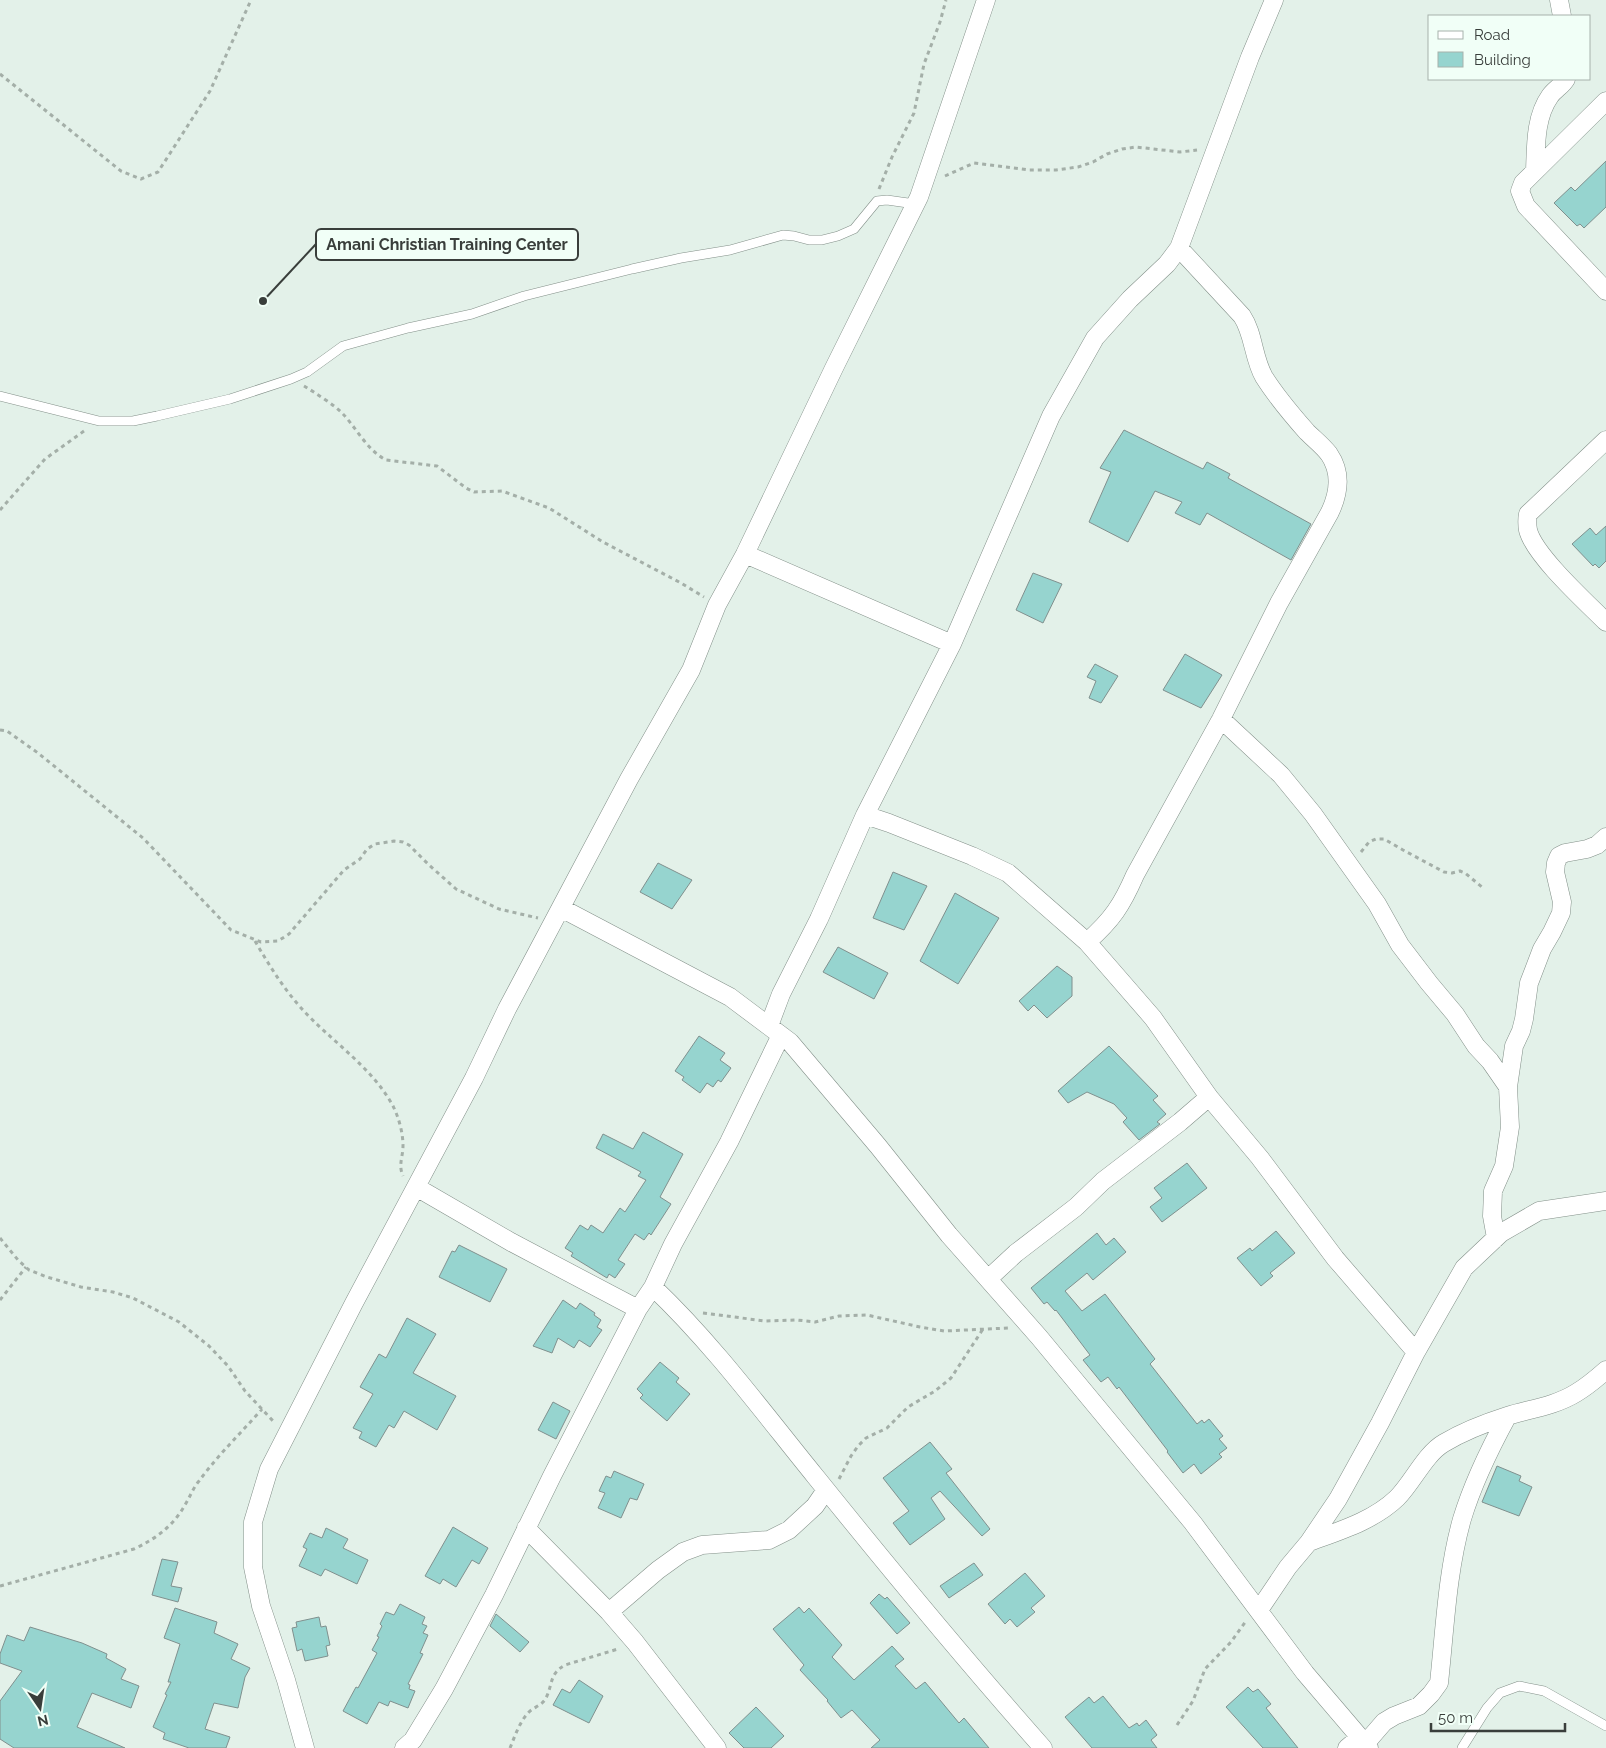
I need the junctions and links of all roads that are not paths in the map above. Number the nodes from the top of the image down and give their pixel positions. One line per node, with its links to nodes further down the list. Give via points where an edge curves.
1 (986, 0): 8 (street)
2 (1274, 0): 9 (street)
3 (1559, 0): 4 (street)
4 (1562, 15)
5 (1565, 80): 7 (street, via 1543,110 1537,129)
6 (1606, 101): 7 (street)
7 (1535, 171): 10 (street, via 1520,188 1526,206)
8 (915, 204): 11 (lane, via 877,201 854,230 822,240 783,235 730,250 632,269 343,346 291,379 230,399 157,416 99,421); 13 (street)
9 (1180, 248): 15 (street, via 1095,338 1051,416); 16 (street, via 1245,320 1263,376 1329,454 1337,472 1336,498 1330,512 1279,603)
10 (1606, 291)
11 (0, 396)
12 (1606, 440): 14 (street, via 1528,514 1527,521 1528,531 1542,555)
13 (745, 554): 15 (street); 19 (street, via 717,606 691,670)
14 (1606, 622)
15 (952, 644): 17 (street)
16 (1221, 719): 20 (street, via 1123,902 1112,918); 22 (street, via 1281,775 1313,814 1377,904 1400,945)
17 (865, 815): 20 (street, via 972,856 1008,874); 21 (street, via 819,919 781,994)
18 (1606, 837): 22 (street, via 1598,845 1559,856 1556,862 1561,913 1529,983)
19 (558, 915): 21 (street, via 730,997); 24 (street)
20 (1087, 942): 23 (street, via 1153,1018)
21 (775, 1031): 27 (street, via 790,1042); 28 (street, via 729,1142)
22 (1508, 1087): 26 (street, via 1510,1127 1504,1166 1493,1191 1492,1216)
23 (1209, 1097): 27 (street, via 1102,1181 1076,1207); 30 (street, via 1260,1158 1335,1258)
24 (415, 1188): 29 (street); 40 (street, via 269,1469 253,1522 253,1567 260,1606)
25 (1606, 1201): 26 (street, via 1539,1211)
26 (1496, 1238): 30 (street, via 1464,1268)
27 (988, 1279): 36 (street, via 1193,1523)
28 (653, 1287): 29 (street); 33 (street, via 679,1312)
29 (638, 1310): 34 (street)
30 (1416, 1352): 35 (street, via 1338,1499)
31 (1606, 1370): 32 (street, via 1576,1393 1553,1404)
32 (1507, 1417): 35 (street, via 1470,1429 1442,1444 1397,1498 1378,1513); 39 (street, via 1483,1462 1462,1519 1454,1554 1438,1683 1419,1706 1384,1722)
33 (828, 1492): 37 (street, via 789,1530 769,1540 702,1545 683,1552); 43 (street)
34 (526, 1528): 37 (street); 41 (street, via 444,1689 413,1740)
35 (1309, 1542): 36 (street)
36 (1257, 1608): 39 (street)
37 (610, 1612): 42 (street)
38 (1606, 1726): 44 (lane, via 1544,1691 1519,1686 1500,1693)
39 (1360, 1744)
40 (305, 1748)
41 (404, 1748)
42 (717, 1748)
43 (1043, 1748)
44 (1462, 1748)

